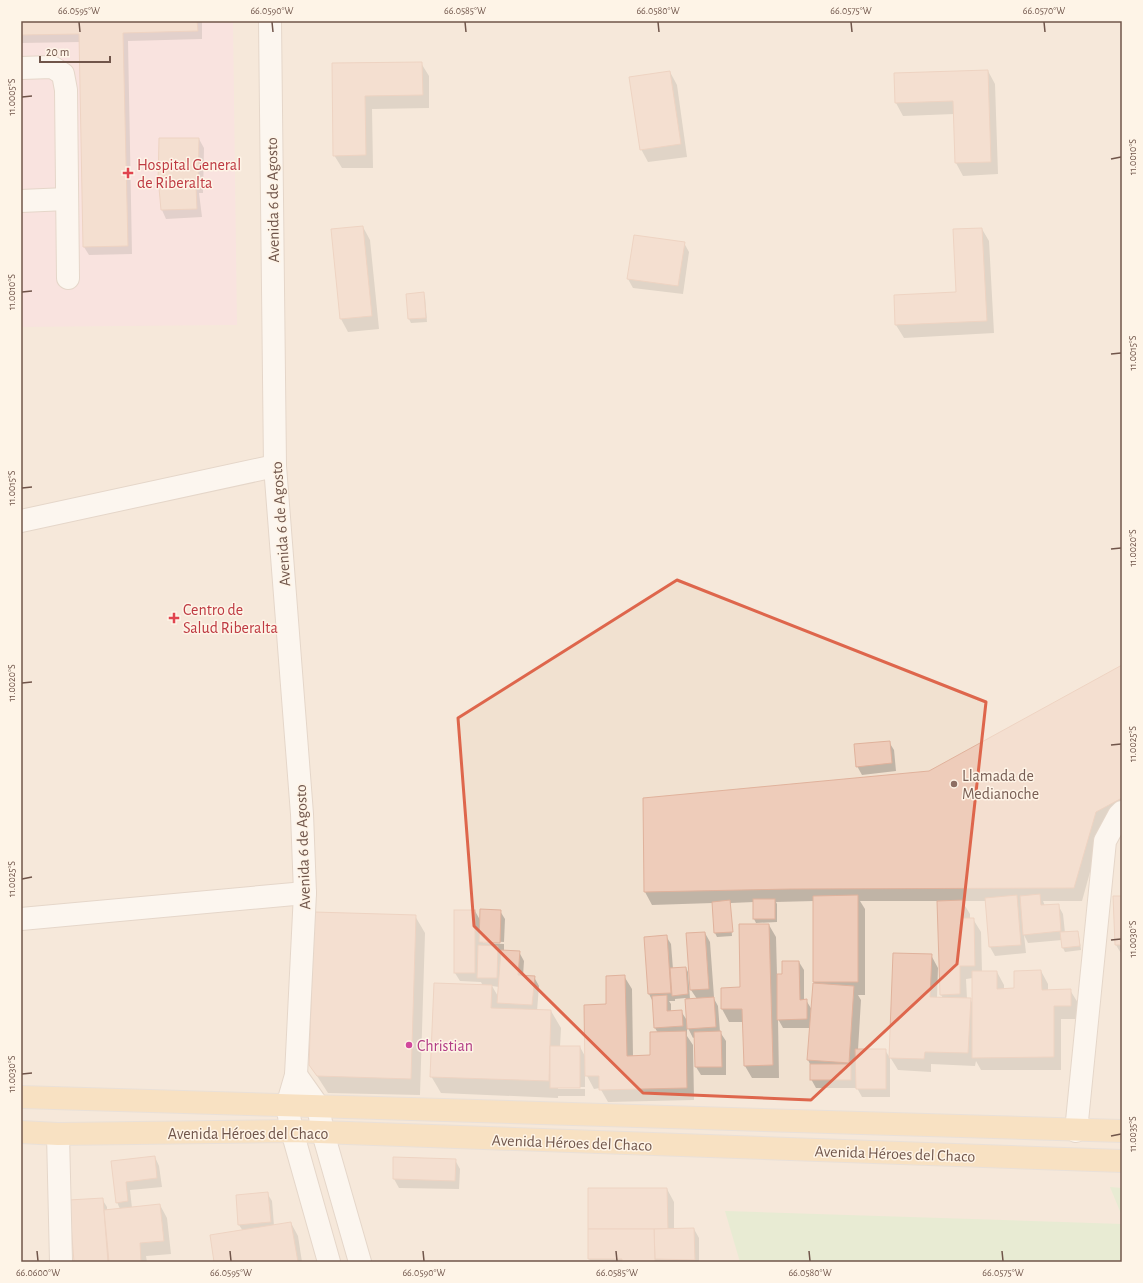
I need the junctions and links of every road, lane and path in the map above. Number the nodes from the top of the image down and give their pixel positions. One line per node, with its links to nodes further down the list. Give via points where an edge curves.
1 (270, 21): 6 (street, Avenida 6 de Agosto)
2 (21, 68): 3 (street, via 52,67 63,74 66,90)
3 (67, 199): 4 (street); 5 (street)
4 (21, 201)
5 (68, 278)
6 (275, 466): 7 (street); 9 (street, Avenida 6 de Agosto)
7 (21, 521)
8 (1122, 812): 15 (street, via 1105,841)
9 (306, 893): 10 (street); 11 (street, Avenida 6 de Agosto)
10 (21, 919)
11 (296, 1075): 13 (street, Avenida 6 de Agosto); 14 (street)
12 (21, 1097): 13 (main road, Avenida Héroes del Chaco)
13 (287, 1106): 14 (main road, Avenida Héroes del Chaco); 16 (street, Avenida 6 de Agosto)
14 (318, 1106): 15 (main road, Avenida Héroes del Chaco); 19 (street)
15 (1076, 1130): 17 (main road, Avenida Héroes del Chaco)
16 (292, 1131): 19 (main road, Avenida Héroes del Chaco); 20 (main road, Avenida Héroes del Chaco); 23 (street, Avenida 6 de Agosto)
17 (1122, 1131)
18 (21, 1132): 20 (main road, Avenida Héroes del Chaco)
19 (323, 1133): 21 (main road, Avenida Héroes del Chaco); 24 (street)
20 (58, 1134): 22 (street)
21 (1122, 1161)
22 (61, 1262)
23 (329, 1262)
24 (360, 1262)

